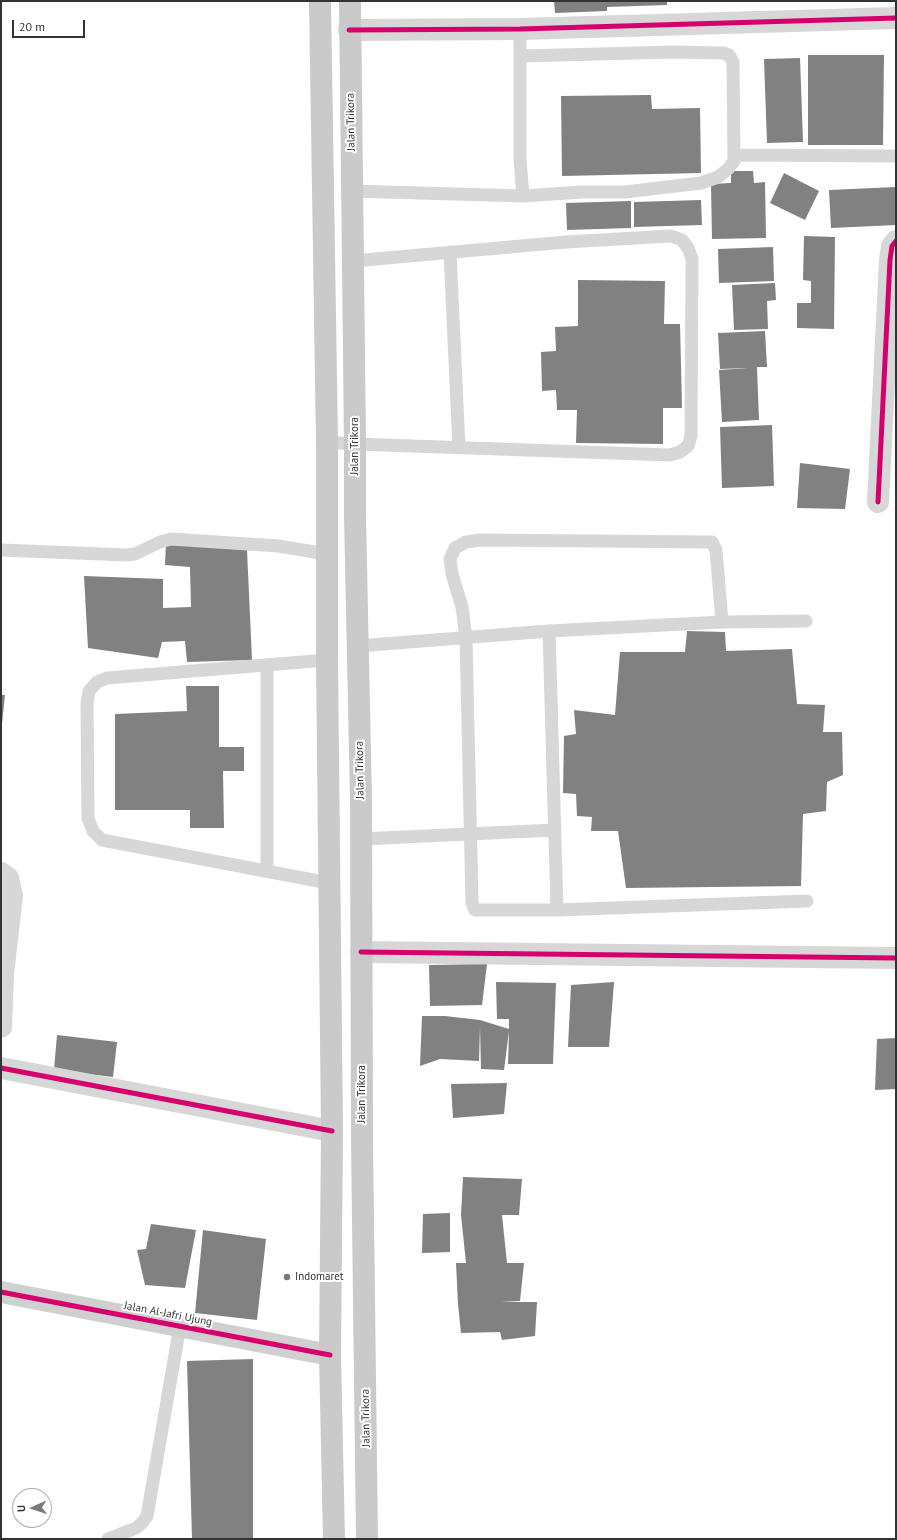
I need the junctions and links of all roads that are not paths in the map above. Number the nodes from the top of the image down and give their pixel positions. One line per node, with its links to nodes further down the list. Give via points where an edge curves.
1 (320, 1): 14 (main road)
2 (350, 1): 5 (main road, Jalan Trikora)
3 (884, 13): 4 (street)
4 (520, 29): 5 (street); 6 (lane)
5 (349, 30): 9 (main road, Jalan Trikora)
6 (520, 56): 7 (lane, via 674,52 729,55 733,62); 10 (lane, via 520,160)
7 (735, 155): 8 (lane); 10 (lane, via 728,169 718,177 700,183 625,192)
8 (896, 156)
9 (351, 191): 10 (lane); 13 (main road, Jalan Trikora)
10 (523, 196)
11 (896, 241): 17 (street, via 892,246 890,260)
12 (450, 252): 13 (lane); 16 (lane); 16 (lane, via 672,236 682,240 692,259 691,436 688,446 670,455)
13 (353, 261): 15 (main road, Jalan Trikora)
14 (327, 442): 15 (lane); 19 (main road)
15 (355, 444): 16 (lane); 24 (main road, Jalan Trikora)
16 (459, 448)
17 (878, 502)
18 (1, 550): 19 (lane, via 126,556 171,539 278,546)
19 (327, 554): 25 (main road)
20 (806, 621): 21 (lane)
21 (722, 622): 22 (lane); 23 (lane, via 716,550 712,542 480,540 466,542 455,548 450,559 462,608)
22 (549, 631): 23 (lane); 27 (lane)
23 (466, 638): 24 (lane); 28 (lane)
24 (358, 646): 29 (main road, Jalan Trikora)
25 (327, 660): 26 (lane); 32 (main road)
26 (267, 665): 30 (lane); 30 (lane, via 107,678 97,682 89,691 87,704 88,818 92,831 102,840)
27 (555, 830): 28 (lane); 34 (lane)
28 (470, 834): 29 (lane); 34 (lane, via 472,903 475,910)
29 (361, 839): 35 (main road, Jalan Trikora)
30 (267, 871): 32 (lane)
31 (1, 873): 37 (street, via 8,878 12,896 3,974)
32 (329, 883): 39 (main road)
33 (807, 901): 34 (lane)
34 (557, 910)
35 (362, 952): 36 (street); 45 (main road, Jalan Trikora)
36 (896, 958)
37 (1, 1027)
38 (1, 1068): 39 (street)
39 (332, 1131): 42 (main road)
40 (1, 1292): 41 (street, Jalan Al-Jafri Ujung)
41 (180, 1326): 42 (street, Jalan Al-Jafri Ujung); 43 (lane, via 147,1516 136,1528)
42 (330, 1355): 44 (main road)
43 (108, 1539)
44 (334, 1539)
45 (367, 1539)

